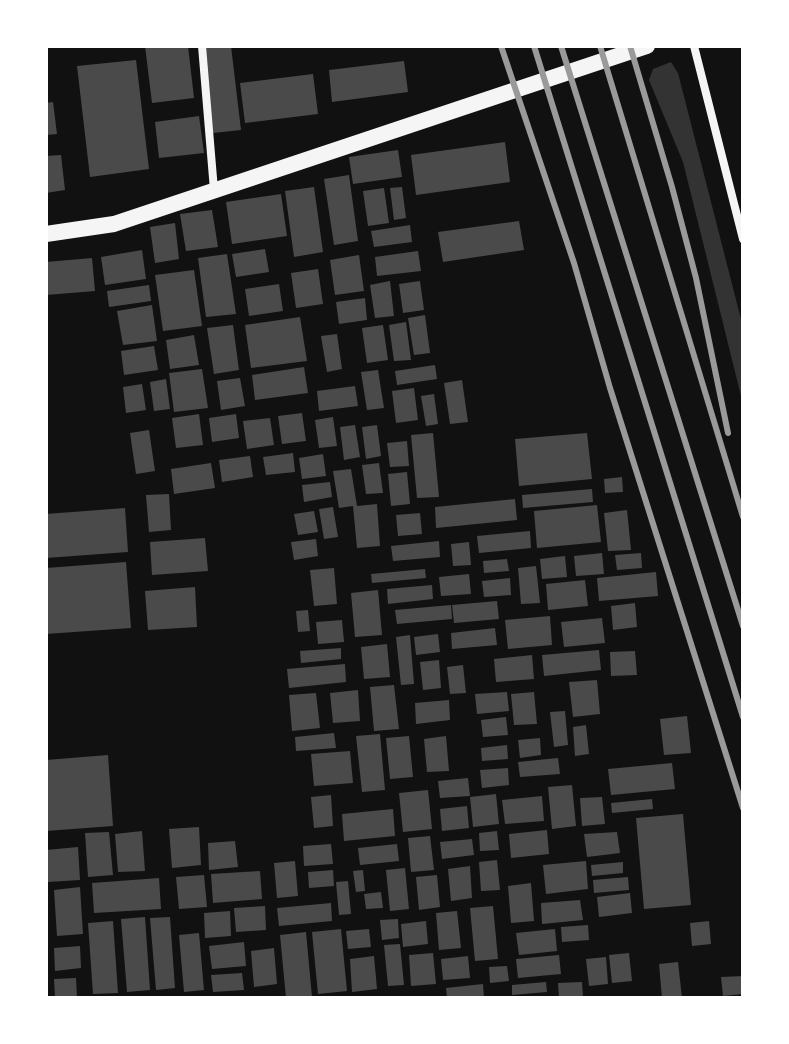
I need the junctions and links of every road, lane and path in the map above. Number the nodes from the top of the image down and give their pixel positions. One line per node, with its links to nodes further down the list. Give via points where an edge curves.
1 (202, 46): 4 (street)
2 (647, 46): 4 (main road)
3 (694, 46): 6 (street)
4 (214, 191): 5 (main road, via 114,224)
5 (46, 234)
6 (743, 239)

